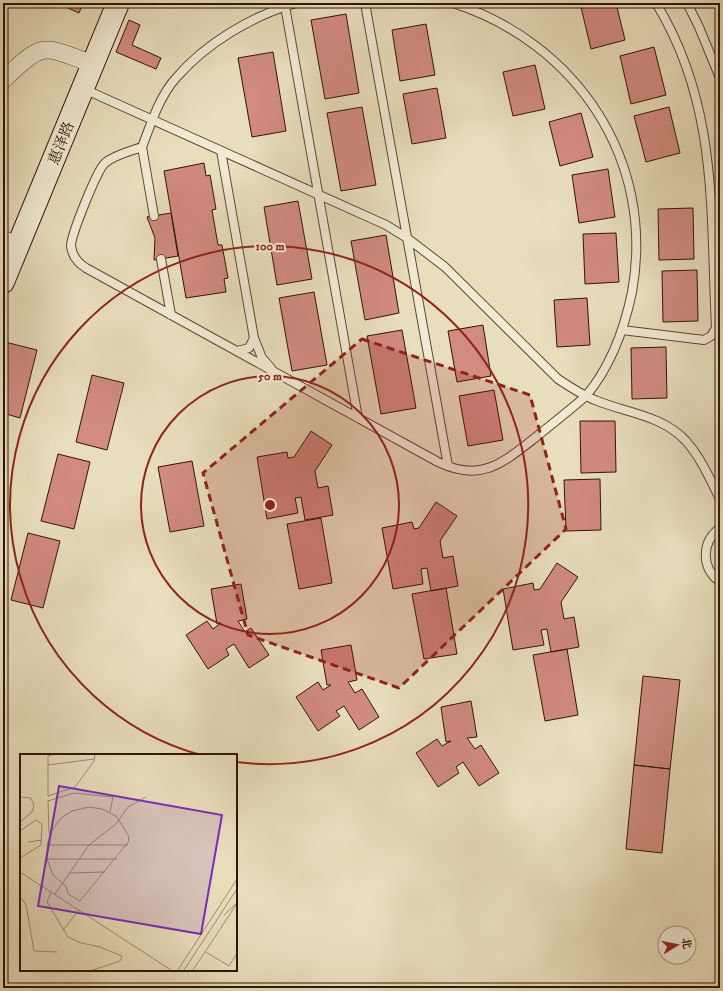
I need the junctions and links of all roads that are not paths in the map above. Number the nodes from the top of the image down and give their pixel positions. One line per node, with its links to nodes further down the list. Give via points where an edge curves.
1 (118, 3): 8 (street, 惠泽路)
2 (296, 3): 7 (lane)
3 (366, 3): 17 (lane)
4 (452, 3): 22 (lane, via 497,20 541,48 578,85 607,128 626,176 635,227 634,280)
5 (656, 3): 22 (lane, via 675,38 687,68 703,127 711,188 716,328 712,336 704,340)
6 (687, 3): 9 (lane)
7 (285, 6): 12 (lane, via 237,29 194,60 175,79 161,100); 15 (lane)
8 (93, 64): 10 (street, via 51,49 40,50 33,53); 11 (street, 惠泽路)
9 (720, 78)
10 (3, 80)
11 (83, 89): 12 (lane); 18 (street, 惠泽路)
12 (153, 120): 13 (lane); 14 (lane)
13 (142, 147): 16 (lane); 21 (lane, via 104,164 73,233 71,247 80,264)
14 (221, 151): 15 (lane); 23 (lane)
15 (319, 195): 17 (lane, via 386,225); 27 (lane)
16 (154, 216)
17 (407, 238): 26 (lane, via 445,267 545,367 562,382); 28 (lane)
18 (10, 243): 20 (street, 惠泽路)
19 (161, 259): 21 (lane)
20 (3, 282)
21 (171, 315): 24 (lane)
22 (622, 330): 26 (lane, via 606,369)
23 (254, 338): 24 (lane, via 249,348 242,352); 25 (lane, via 262,358)
24 (237, 351): 25 (lane)
25 (277, 374): 27 (lane)
26 (586, 396): 28 (lane, via 506,461 473,471); 29 (lane, via 653,418 674,431 694,452)
27 (358, 418): 28 (lane)
28 (448, 466)
29 (720, 499)
30 (720, 528): 31 (lane, via 709,540 706,550 709,570)
31 (720, 582)

